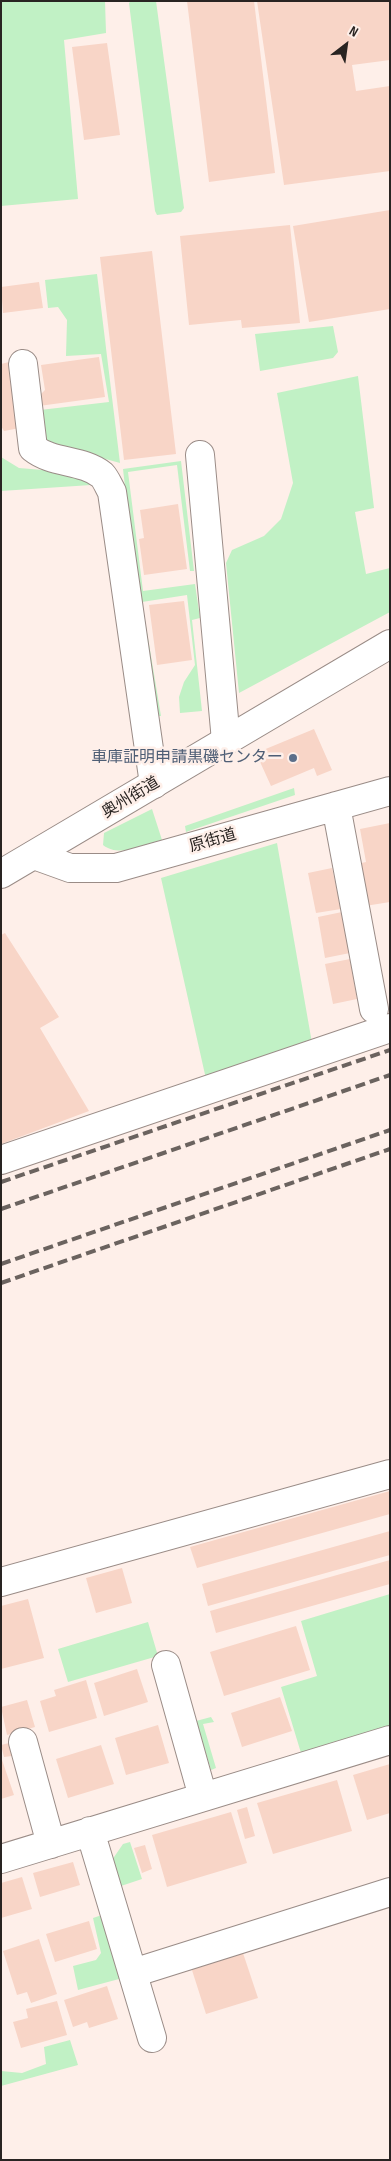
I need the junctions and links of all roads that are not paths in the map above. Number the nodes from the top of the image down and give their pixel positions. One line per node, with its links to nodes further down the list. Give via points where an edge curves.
1 (23, 364): 5 (street, via 33,448 43,456 87,467 103,476 112,492)
2 (200, 455): 4 (street)
3 (390, 644): 4 (street, 奥州街道)
4 (226, 741): 5 (street, 奥州街道)
5 (154, 784): 8 (street, 奥州街道)
6 (390, 791): 7 (street, 原街道)
7 (336, 806): 8 (street, 原街道, via 116,868 70,868); 10 (street)
8 (34, 855): 9 (street, 奥州街道)
9 (1, 874)
10 (382, 1018): 11 (street)
11 (1, 1160)
12 (390, 1474): 13 (street)
13 (1, 1582)
14 (166, 1665): 17 (street)
15 (390, 1740): 17 (street)
16 (23, 1742): 19 (street)
17 (203, 1797): 18 (street)
18 (90, 1832): 19 (street); 22 (street)
19 (51, 1844): 20 (street)
20 (1, 1859)
21 (390, 1892): 22 (street)
22 (133, 1973): 23 (street)
23 (152, 2038)

